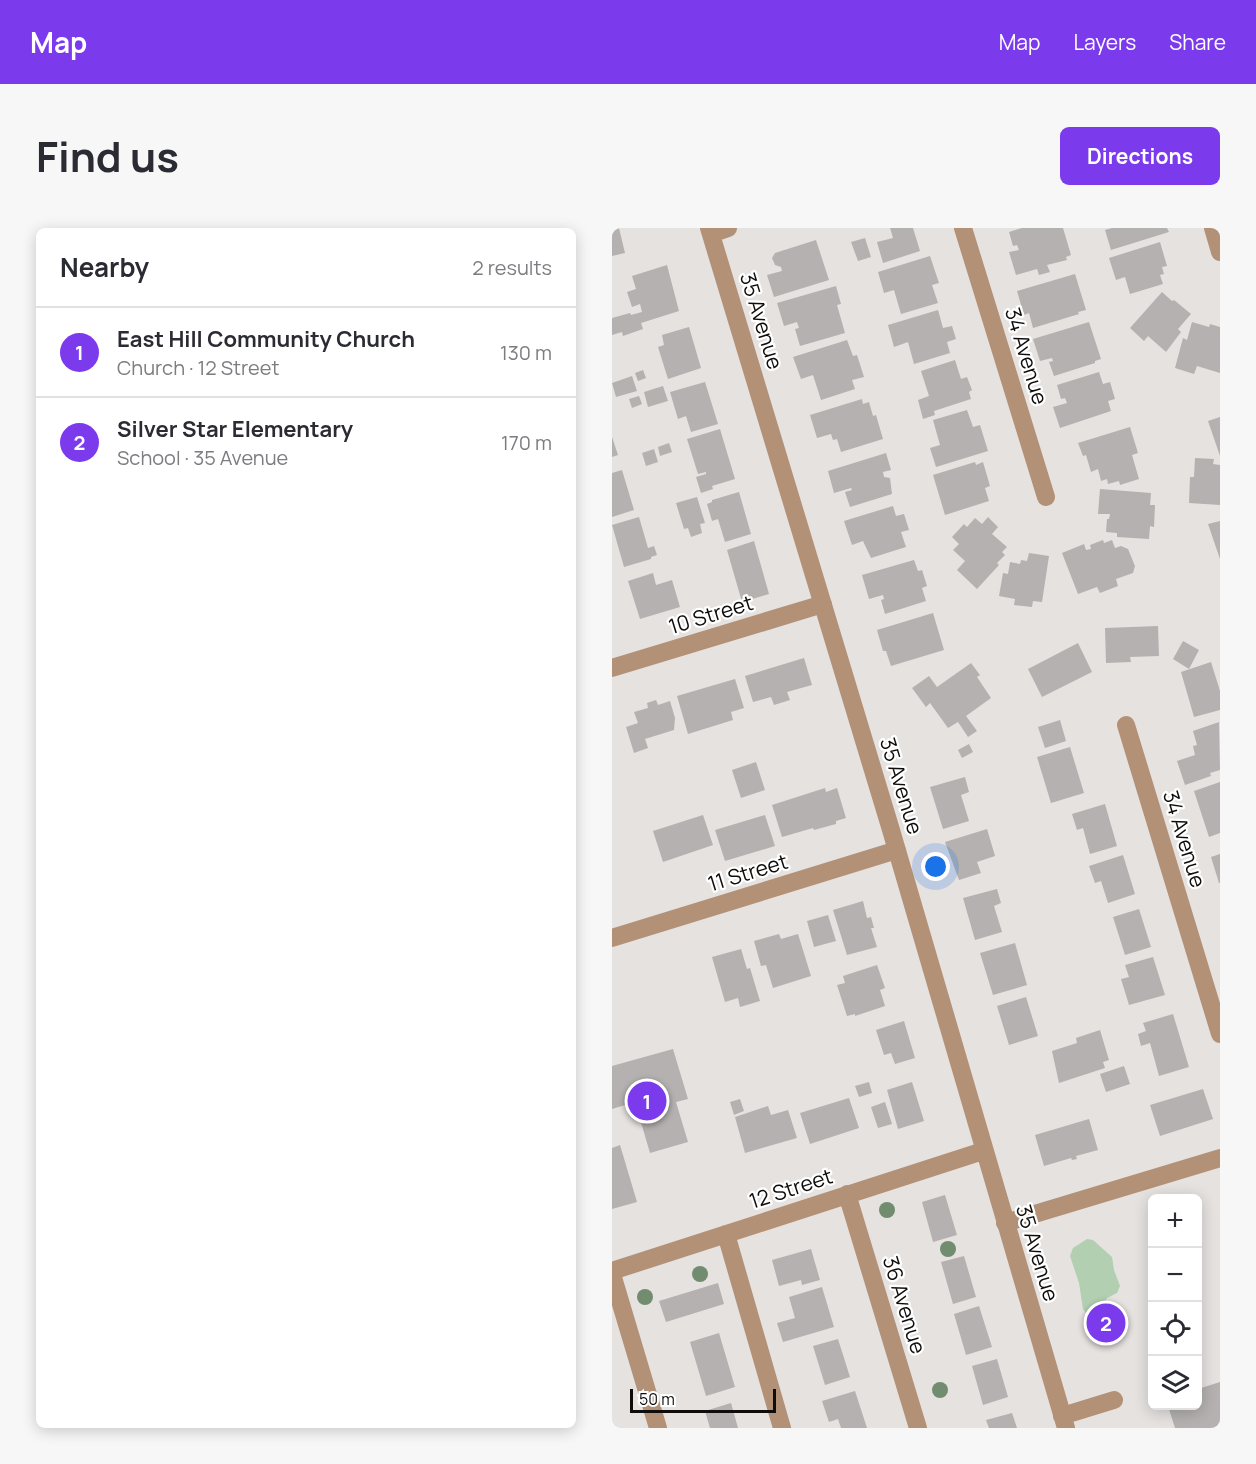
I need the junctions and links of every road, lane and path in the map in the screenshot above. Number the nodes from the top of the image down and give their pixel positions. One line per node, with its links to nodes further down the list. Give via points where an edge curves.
1 (963, 228): 5 (street, 34 Avenue)
2 (1213, 228): 4 (street)
3 (716, 230): 6 (street, 35 Avenue)
4 (1220, 252)
5 (1046, 497)
6 (823, 604): 7 (street, 10 Street); 9 (street, 35 Avenue)
7 (612, 666)
8 (1126, 725): 11 (street, 34 Avenue)
9 (897, 850): 10 (street, 11 Street); 12 (street, 35 Avenue)
10 (612, 938)
11 (1220, 1034)
12 (983, 1150): 14 (street, 12 Street); 15 (street, 35 Avenue)
13 (1220, 1158): 15 (street)
14 (847, 1194): 16 (street, 12 Street); 22 (street, 36 Avenue)
15 (1005, 1224): 19 (street, 35 Avenue)
16 (726, 1234): 17 (street, 12 Street); 21 (street)
17 (612, 1272): 20 (street)
18 (1114, 1400): 19 (street)
19 (1064, 1422)
20 (658, 1428)
21 (782, 1428)
22 (918, 1428)

